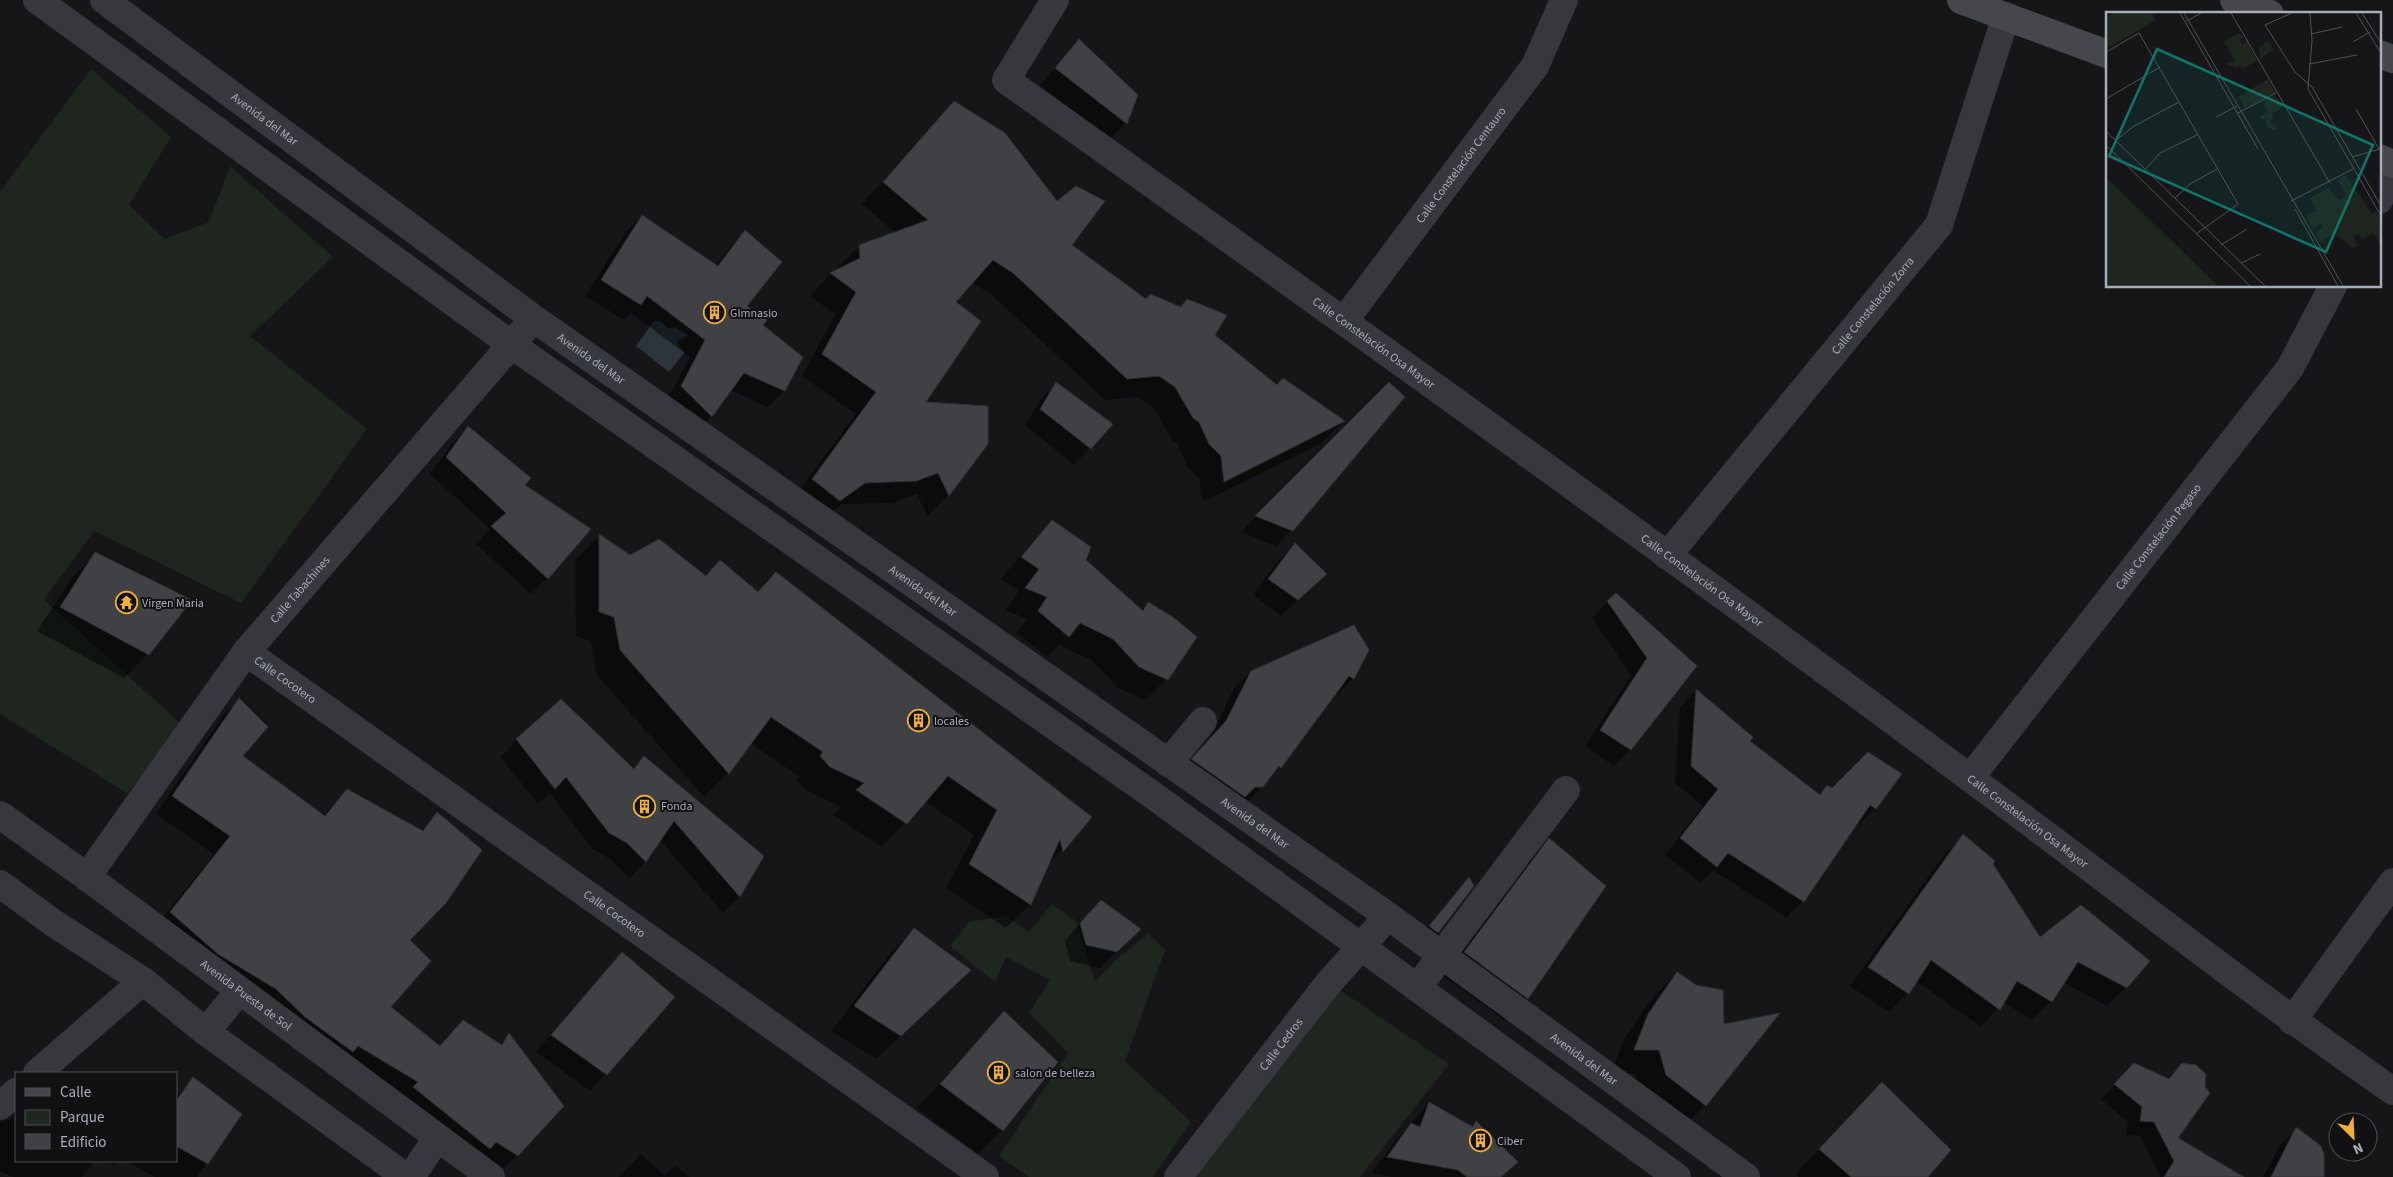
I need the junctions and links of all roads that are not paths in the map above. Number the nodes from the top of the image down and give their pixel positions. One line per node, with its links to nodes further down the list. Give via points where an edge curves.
1 (37, 0): 19 (street)
2 (104, 0): 17 (street, Avenida del Mar)
3 (1055, 0): 18 (street, Calle Constelación Osa Mayor, via 1006,80)
4 (1564, 0): 18 (street, Calle Constelación Centauro, via 1535,66)
5 (1961, 0): 8 (main road)
6 (2234, 0): 7 (main road)
7 (2265, 12)
8 (2006, 16): 9 (main road); 20 (street, Calle Constelación Zorra, via 1939,225)
9 (2106, 54)
10 (2380, 54): 11 (main road)
11 (2393, 59)
12 (2380, 158): 13 (main road)
13 (2393, 164)
14 (2393, 174): 15 (street)
15 (2380, 198)
16 (2333, 288): 24 (street, Calle Constelación Pegaso, via 2290,368)
17 (533, 318): 19 (street, Calle Tabachines); 23 (street, Avenida del Mar)
18 (1344, 321): 20 (street, Calle Constelación Osa Mayor)
19 (512, 345): 21 (street, Calle Tabachines); 31 (street, via 1154,796)
20 (1667, 556): 24 (street, Calle Constelación Osa Mayor)
21 (246, 652): 27 (street, Calle Tabachines); 46 (street, Calle Cocotero)
22 (1203, 720): 23 (street)
23 (1168, 762): 30 (street, Avenida del Mar)
24 (1970, 778): 36 (street, Calle Constelación Osa Mayor)
25 (1566, 790): 32 (street)
26 (0, 816): 27 (street, Avenida Puesta de Sol)
27 (87, 877): 35 (street, Avenida Puesta de Sol)
28 (2393, 882): 36 (street)
29 (0, 884): 33 (street)
30 (1388, 916): 31 (street, Calle Cedros); 32 (street, Avenida del Mar)
31 (1362, 947): 34 (street); 47 (street, Calle Cedros, via 1327,985)
32 (1442, 956): 34 (street); 49 (street, Avenida del Mar)
33 (143, 981): 37 (street); 38 (street)
34 (1417, 988): 48 (street)
35 (239, 991): 37 (street); 42 (street, Avenida Puesta de Sol)
36 (2292, 1021): 39 (street, Calle Constelación Osa Mayor)
37 (206, 1032): 43 (street)
38 (38, 1072)
39 (2393, 1091)
40 (15, 1093): 41 (street)
41 (0, 1106)
42 (437, 1138): 44 (street); 45 (street, Avenida Puesta de Sol)
43 (406, 1177)
44 (411, 1177)
45 (491, 1177)
46 (985, 1177)
47 (1178, 1177)
48 (1677, 1177)
49 (1746, 1177)

